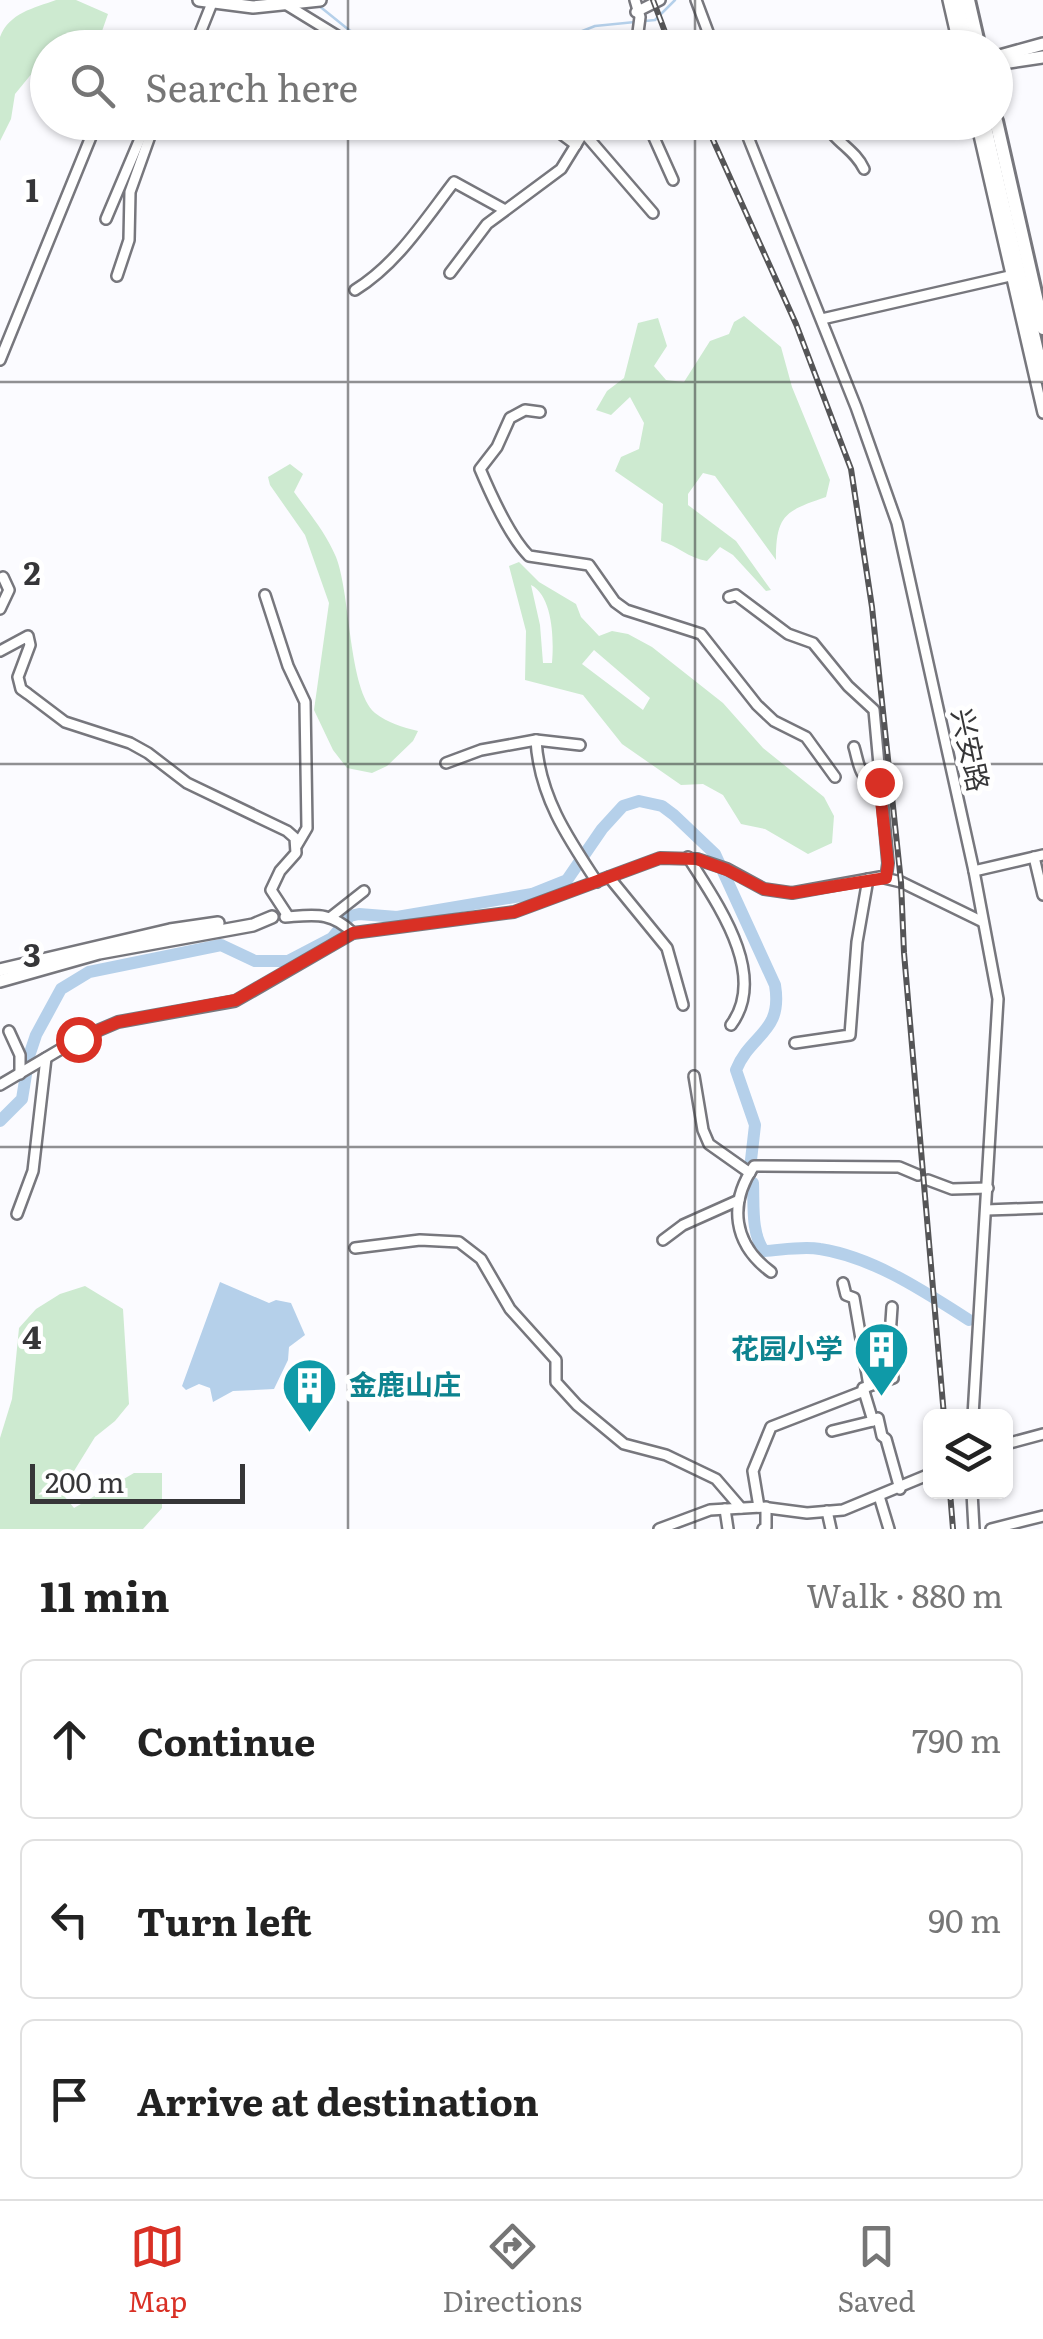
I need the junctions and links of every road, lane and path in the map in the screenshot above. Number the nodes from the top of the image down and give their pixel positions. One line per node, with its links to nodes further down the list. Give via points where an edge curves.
1 (320, 0): 10 (main road)
2 (635, 0): 11 (street)
3 (660, 0): 11 (street)
4 (696, 0): 15 (street)
5 (948, 0): 16 (street)
6 (956, 0): 17 (highway)
7 (968, 0): 18 (highway)
8 (205, 2): 9 (main road); 12 (street)
9 (236, 3): 10 (main road)
10 (293, 4): 13 (street)
11 (638, 18): 14 (street)
12 (198, 30)
13 (331, 30)
14 (637, 30)
15 (707, 30)
16 (955, 30)
17 (963, 30)
18 (975, 30)
19 (1043, 44): 20 (main road)
20 (1013, 55)
21 (1043, 57): 22 (main road)
22 (1013, 60)
23 (90, 140): 47 (street)
24 (139, 140): 40 (street)
25 (147, 140): 43 (street, via 130,192 130,240)
26 (569, 140): 35 (street)
27 (579, 140): 35 (street)
28 (590, 140): 39 (street)
29 (655, 140): 37 (street)
30 (749, 140): 45 (street, 兴安路)
31 (839, 140): 36 (street)
32 (982, 140): 41 (street)
33 (989, 140): 41 (highway)
34 (1000, 140): 41 (highway)
35 (576, 145): 38 (street, via 561,170)
36 (864, 169)
37 (672, 180)
38 (505, 210): 42 (street); 44 (street, via 454,182 376,278)
39 (653, 213)
40 (106, 219)
41 (1025, 272): 45 (street); 46 (highway); 48 (highway); 50 (street)
42 (450, 273)
43 (116, 276)
44 (355, 290)
45 (822, 319): 65 (street, 兴安路, via 897,523)
46 (1043, 328)
47 (0, 360)
48 (1043, 378)
49 (540, 412): 60 (street, via 510,418 480,470 523,550 589,565 626,610 701,634 757,704 806,738)
50 (1043, 413)
51 (3, 578): 54 (street, via 9,590)
52 (265, 595): 62 (street, via 305,702 307,828)
53 (729, 597): 61 (street, via 736,595 788,634 813,643 874,710)
54 (0, 609)
55 (0, 651): 62 (street, via 28,636 20,689 65,722 148,753 187,783 287,830)
56 (536, 740): 57 (street); 59 (street); 69 (street, via 552,810)
57 (580, 745)
58 (854, 747): 61 (street, via 864,777)
59 (446, 762)
60 (835, 777)
61 (879, 782): 67 (street)
62 (297, 845): 72 (street, via 271,890)
63 (1038, 856): 65 (street); 71 (street)
64 (688, 858): 66 (street, via 652,859); 68 (street, via 764,889 792,893); 79 (street, via 738,953 744,1000)
65 (974, 871): 74 (street, 兴安路)
66 (609, 876): 69 (street); 78 (street, via 667,948)
67 (886, 878): 68 (street); 74 (street)
68 (868, 879): 81 (street, via 850,1035)
69 (598, 882): 75 (street, via 514,912)
70 (364, 891): 75 (street)
71 (1043, 895)
72 (288, 916): 73 (street); 75 (street)
73 (272, 917): 76 (main road, via 170,930); 77 (main road)
74 (984, 922): 87 (street, 兴安路, via 998,998)
75 (342, 924): 82 (street, via 236,1000 118,1022)
76 (0, 970)
77 (0, 981)
78 (683, 1005)
79 (731, 1025)
80 (9, 1031): 83 (street)
81 (795, 1043)
82 (46, 1058): 83 (street); 91 (street, via 33,1171)
83 (25, 1071): 85 (street)
84 (694, 1076): 86 (street, via 709,1144)
85 (0, 1085)
86 (750, 1172): 87 (street, via 754,1166 900,1167 952,1188); 88 (street)
87 (988, 1188): 90 (street, 兴安路)
88 (739, 1200): 92 (street); 94 (street, via 745,1246)
89 (1043, 1208): 90 (street)
90 (986, 1210): 98 (street, 兴安路)
91 (17, 1214)
92 (663, 1240)
93 (356, 1248): 108 (street, via 458,1242 481,1259 510,1309 556,1360 556,1382 577,1405 624,1444 716,1479)
94 (772, 1272)
95 (844, 1283): 97 (street, via 846,1296 854,1298)
96 (892, 1306): 97 (street, via 893,1378)
97 (866, 1389): 99 (street); 107 (street, via 771,1427 753,1470)
98 (973, 1409)
99 (873, 1421): 100 (street); 104 (street, via 878,1418)
100 (832, 1430)
101 (1043, 1434): 102 (street)
102 (1013, 1442)
103 (923, 1477): 104 (street)
104 (900, 1488): 105 (street)
105 (879, 1496): 110 (street); 116 (street)
106 (972, 1499): 117 (street)
107 (762, 1507): 108 (street); 110 (street); 114 (street)
108 (741, 1508): 109 (street)
109 (725, 1509): 112 (street); 113 (street)
110 (828, 1511): 115 (street)
111 (1043, 1516): 118 (street)
112 (660, 1529)
113 (728, 1529)
114 (763, 1529)
115 (831, 1529)
116 (889, 1529)
117 (974, 1529)
118 (991, 1529)

